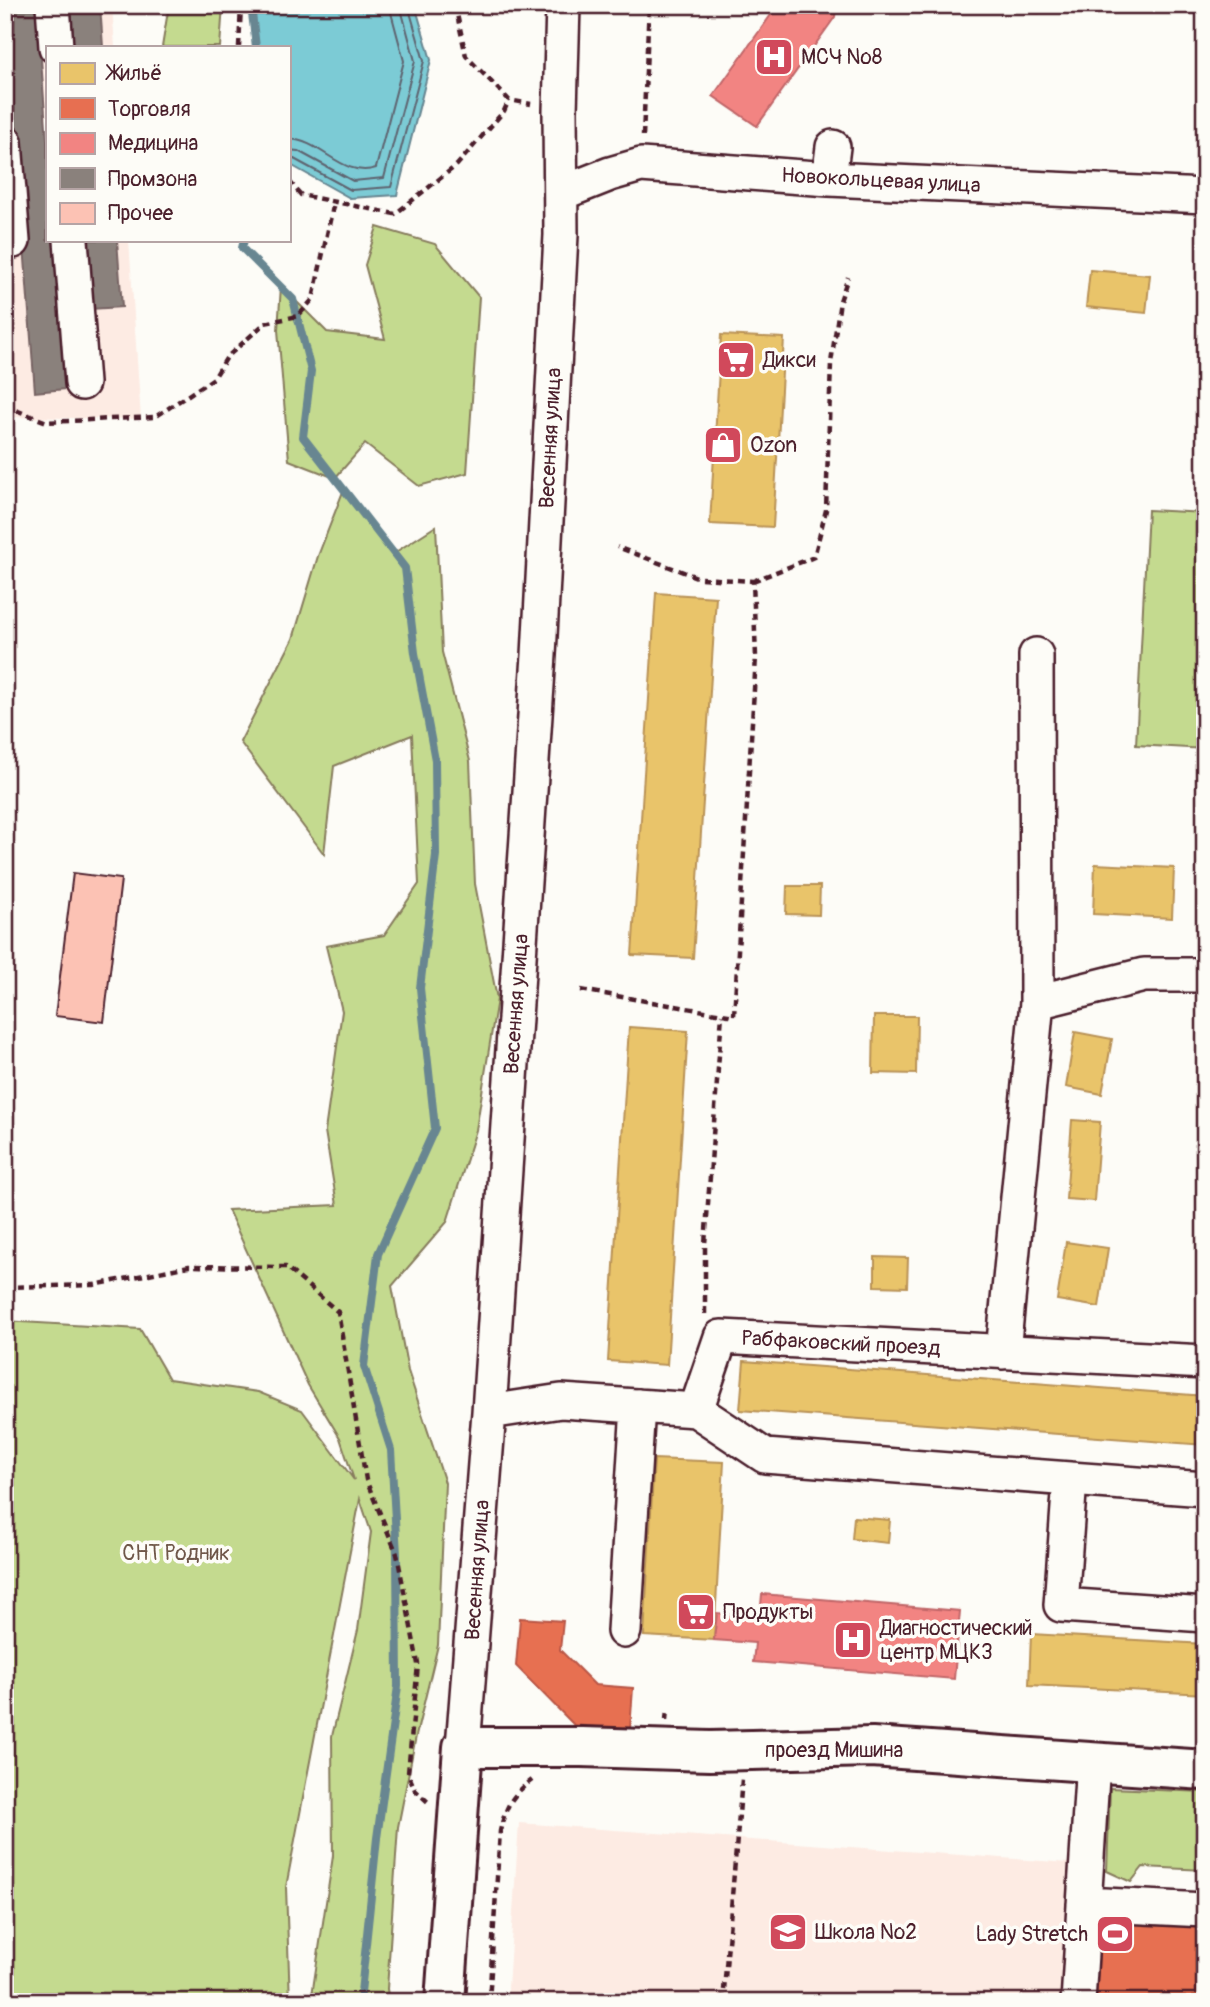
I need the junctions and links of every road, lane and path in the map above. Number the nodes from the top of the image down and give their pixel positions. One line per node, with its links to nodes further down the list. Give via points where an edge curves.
1 (53, 5): 6 (street)
2 (241, 5): 7 (path)
3 (455, 5): 8 (path, via 466,56)
4 (563, 5): 9 (street, Весенняя улица)
5 (649, 5): 11 (path)
6 (56, 46)
7 (239, 46)
8 (509, 100): 9 (path); 15 (path, via 457,166 395,214)
9 (559, 111): 13 (street, Весенняя улица)
10 (5, 142): 16 (street)
11 (641, 164): 13 (street, Новокольцевая улица); 14 (street, Новокольцевая улица, via 831,163)
12 (290, 182): 15 (path, via 301,195)
13 (562, 193): 34 (street, Весенняя улица, via 539,655)
14 (1205, 196)
15 (334, 202): 20 (path, via 313,299 298,316 265,323 227,357 214,378 155,417 47,422)
16 (13, 241)
17 (71, 242): 19 (street)
18 (848, 276): 22 (path, via 831,363 826,510 814,557)
19 (82, 383)
20 (5, 406)
21 (617, 547): 22 (path, via 699,578)
22 (753, 581): 27 (path, via 756,657 734,1016)
23 (1036, 655): 26 (street)
24 (1205, 975): 26 (street, via 1144,975)
25 (581, 990): 27 (path)
26 (1037, 1002): 30 (street)
27 (722, 1014): 29 (path, via 705,1244)
28 (5, 1287): 46 (path, via 94,1285 189,1266 286,1267 338,1312 366,1480 397,1554 418,1664 408,1773 415,1790)
29 (705, 1326)
30 (1003, 1352): 31 (street, Рабфаковский проезд); 33 (street, Рабфаковский проезд, via 721,1337)
31 (1205, 1362)
32 (638, 1406): 33 (street); 34 (street, via 561,1401); 38 (street)
33 (696, 1410): 35 (street, via 765,1456)
34 (489, 1412): 40 (street, Весенняя улица)
35 (1070, 1479): 36 (street); 37 (street, via 1061,1605)
36 (1205, 1489)
37 (1205, 1615)
38 (624, 1631)
39 (667, 1709): 41 (path)
40 (463, 1747): 41 (main road, проезд Мишина); 49 (main road, Весенняя улица)
41 (664, 1749): 42 (main road, проезд Мишина)
42 (744, 1750): 43 (main road, проезд Мишина, via 872,1747); 51 (path)
43 (1093, 1761): 44 (main road, проезд Мишина); 47 (street)
44 (1205, 1770)
45 (536, 1777): 50 (path, via 506,1806 499,1831)
46 (428, 1802)
47 (1084, 1904): 48 (street); 52 (street)
48 (1205, 1910)
49 (445, 2002)
50 (489, 2002)
51 (723, 2002)
52 (1079, 2002)

